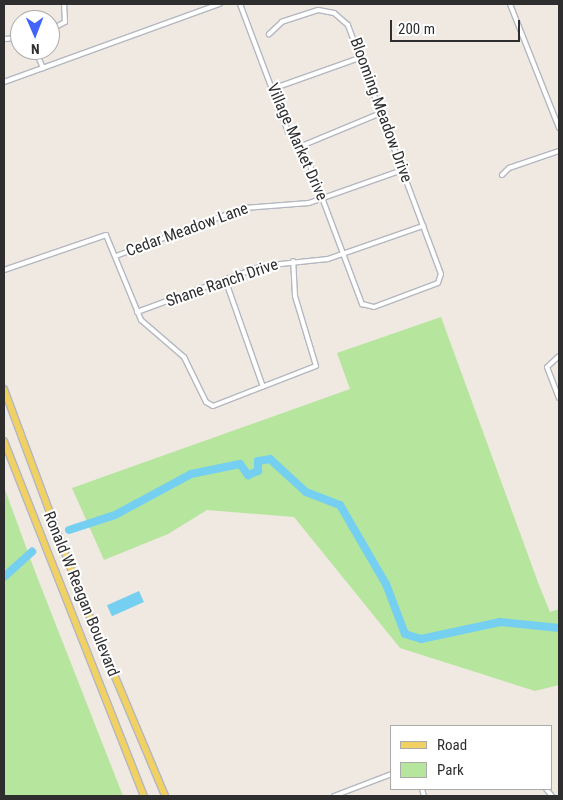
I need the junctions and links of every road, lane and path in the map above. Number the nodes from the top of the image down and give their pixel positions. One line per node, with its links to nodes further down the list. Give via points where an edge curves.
1 (64, 4): 5 (street, via 65,22)
2 (220, 4): 9 (street)
3 (240, 4): 11 (street, Village Market Drive)
4 (510, 4): 13 (street)
5 (60, 25)
6 (269, 34): 7 (street, Blooming Meadow Drive, via 282,22 326,11 348,25)
7 (362, 57): 11 (street); 12 (street, Blooming Meadow Drive)
8 (39, 60): 9 (street)
9 (43, 68): 10 (street)
10 (4, 82)
11 (272, 89): 14 (street, Village Market Drive)
12 (381, 114): 14 (street); 16 (street, Blooming Meadow Drive)
13 (559, 128)
14 (299, 147): 18 (street, Village Market Drive)
15 (559, 151): 17 (street, via 509,168)
16 (402, 170): 18 (street, Cedar Meadow Lane); 19 (street, Blooming Meadow Drive)
17 (502, 175)
18 (322, 198): 20 (street, Village Market Drive); 21 (street, Cedar Meadow Lane, via 244,208)
19 (423, 226): 20 (street, Shane Ranch Drive); 25 (street, Blooming Meadow Drive, via 441,281)
20 (343, 254): 22 (street, Shane Ranch Drive); 25 (street, Village Market Drive)
21 (116, 256): 23 (street, via 109,239 102,235); 26 (street)
22 (293, 261): 24 (street, Shane Ranch Drive, via 272,263); 28 (street, via 295,296 316,366)
23 (4, 270)
24 (225, 279): 26 (street, Shane Ranch Drive); 28 (street)
25 (365, 306)
26 (137, 312): 28 (street, via 191,365 209,405)
27 (559, 356): 30 (street, via 547,364)
28 (263, 387)
29 (4, 389): 34 (main road, Ronald W Reagan Boulevard, via 86,608)
30 (559, 398)
31 (4, 441): 33 (main road, Ronald W Reagan Boulevard)
32 (390, 775): 35 (street)
33 (144, 796)
34 (165, 796)
35 (334, 796)

